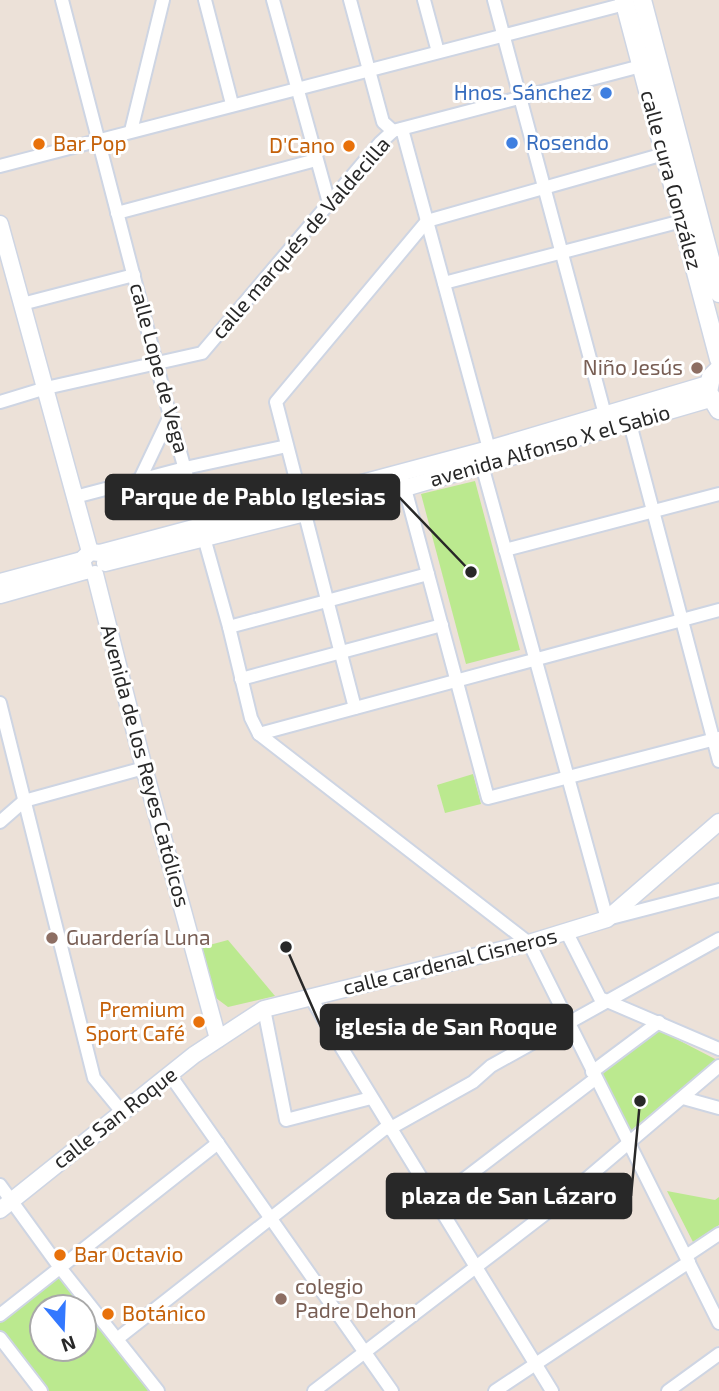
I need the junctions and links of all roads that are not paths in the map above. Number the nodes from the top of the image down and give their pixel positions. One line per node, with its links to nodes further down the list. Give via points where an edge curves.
1 (62, 0): 18 (street, calle Lope de Vega)
2 (163, 0): 17 (street)
3 (205, 0): 15 (street)
4 (273, 0): 13 (street)
5 (350, 0): 12 (street)
6 (424, 0): 10 (street)
7 (494, 0): 9 (street)
8 (630, 1): 9 (street); 11 (main road, calle cura González); 31 (main road, calle cura González)
9 (504, 35): 10 (street); 14 (street)
10 (438, 52): 12 (street)
11 (641, 66): 14 (street, calle marqués de Valdecilla); 19 (main road, calle cura González)
12 (369, 69): 13 (street); 16 (street, via 383,122)
13 (295, 88): 15 (street); 20 (street)
14 (521, 98): 16 (street, calle marqués de Valdecilla); 22 (street)
15 (232, 104): 17 (street)
16 (398, 130): 23 (street, calle marqués de Valdecilla, via 380,143); 25 (street)
17 (131, 131): 18 (street)
18 (98, 140): 21 (street); 24 (street, calle Lope de Vega)
19 (664, 154): 22 (street); 26 (main road, calle cura González)
20 (316, 159): 23 (street); 24 (street)
21 (0, 166)
22 (545, 187): 25 (street); 28 (street)
23 (329, 203): 34 (street, calle marqués de Valdecilla, via 202,353)
24 (117, 213): 29 (street, calle Lope de Vega)
25 (427, 221): 30 (street); 42 (street, via 276,402)
26 (682, 221): 28 (street); 33 (main road, calle cura González)
27 (0, 224): 32 (street, Avenida de los Reyes Católicos)
28 (562, 253): 30 (street); 41 (street)
29 (134, 275): 32 (street); 34 (street, calle Lope de Vega)
30 (444, 283): 43 (street)
31 (719, 293)
32 (22, 304): 36 (street, Avenida de los Reyes Católicos)
33 (719, 359)
34 (157, 364): 36 (street, calle marqués de Valdecilla); 39 (street, calle Lope de Vega)
35 (719, 369): 37 (main road)
36 (46, 388): 38 (street, calle marqués de Valdecilla); 48 (street, Avenida de los Reyes Católicos)
37 (712, 398): 40 (street, avenida Alfonso X el Sabio)
38 (0, 402)
39 (170, 416): 44 (street, calle Lope de Vega); 46 (street)
40 (628, 416): 41 (street, avenida Alfonso X el Sabio); 50 (street)
41 (607, 422): 43 (street, avenida Alfonso X el Sabio)
42 (287, 446): 44 (street); 49 (street)
43 (483, 456): 45 (street, avenida Alfonso X el Sabio); 52 (street)
44 (185, 468): 46 (street); 51 (street, calle Lope de Vega)
45 (403, 480): 49 (street, avenida Alfonso X el Sabio); 54 (street)
46 (139, 481): 48 (street)
47 (719, 494): 50 (street)
48 (75, 497): 53 (street, Avenida de los Reyes Católicos)
49 (303, 506): 51 (street, avenida Alfonso X el Sabio); 57 (street)
50 (652, 511): 52 (street); 59 (street)
51 (203, 534): 53 (street, avenida Alfonso X el Sabio); 61 (street, calle Lope de Vega)
52 (505, 550): 63 (street)
53 (93, 562): 55 (street); 56 (street); 71 (street, Avenida de los Reyes Católicos)
54 (428, 574): 57 (street); 60 (street)
55 (0, 582)
56 (0, 595)
57 (328, 600): 61 (street); 62 (street)
58 (719, 610): 59 (street)
59 (680, 621): 63 (street); 69 (street)
60 (442, 625): 62 (street); 65 (street)
61 (229, 627): 64 (street, calle Lope de Vega)
62 (340, 653): 64 (street); 67 (street)
63 (534, 660): 65 (street); 72 (street)
64 (241, 679): 68 (street, calle Lope de Vega)
65 (457, 681): 67 (street); 72 (street, via 488,798)
66 (0, 703): 73 (street)
67 (355, 708): 68 (street)
68 (259, 734): 80 (street)
69 (716, 739): 70 (street); 72 (street)
70 (719, 761)
71 (144, 768): 73 (street); 86 (street, Avenida de los Reyes Católicos)
72 (566, 778): 77 (street)
73 (24, 801): 74 (street); 94 (street, via 94,1078)
74 (0, 822)
75 (719, 822): 77 (street)
76 (719, 890): 77 (street)
77 (607, 919): 78 (street, calle cardenal Cisneros)
78 (567, 933): 80 (street, calle cardenal Cisneros); 82 (street, via 600,998)
79 (719, 939): 82 (street)
80 (529, 943): 81 (street, calle cardenal Cisneros); 84 (street)
81 (311, 998): 83 (street, calle cardenal Cisneros); 91 (street)
82 (607, 1001): 84 (street); 85 (street)
83 (264, 1009): 86 (street, calle cardenal Cisneros); 91 (street, via 286,1120)
84 (568, 1022): 90 (street); 95 (street)
85 (659, 1022): 87 (street); 90 (street)
86 (218, 1039): 89 (street, calle San Roque)
87 (716, 1044)
88 (719, 1066): 92 (street)
89 (170, 1075): 94 (street, calle San Roque); 96 (street)
90 (593, 1075): 97 (street); 99 (street)
91 (371, 1098): 95 (street)
92 (682, 1098): 93 (street); 97 (street)
93 (719, 1108)
94 (122, 1112): 100 (street, calle San Roque)
95 (389, 1128): 99 (street); 101 (street)
96 (218, 1143): 101 (street); 105 (street)
97 (628, 1144): 103 (street); 104 (street)
98 (0, 1185): 100 (street)
99 (435, 1202): 104 (street)
100 (7, 1204): 105 (street)
101 (271, 1219): 109 (street); 110 (street)
102 (719, 1234): 103 (street)
103 (687, 1259): 107 (street); 112 (street)
104 (475, 1266): 110 (street); 112 (street)
105 (60, 1267): 106 (street); 109 (street)
106 (0, 1315)
107 (719, 1323)
108 (0, 1339): 113 (street)
109 (117, 1339): 114 (street)
110 (364, 1352): 115 (street); 116 (street)
111 (719, 1354): 119 (street)
112 (535, 1364): 117 (street); 118 (street)
113 (41, 1391)
114 (158, 1391)
115 (314, 1391)
116 (392, 1391)
117 (495, 1391)
118 (552, 1391)
119 (668, 1391)

